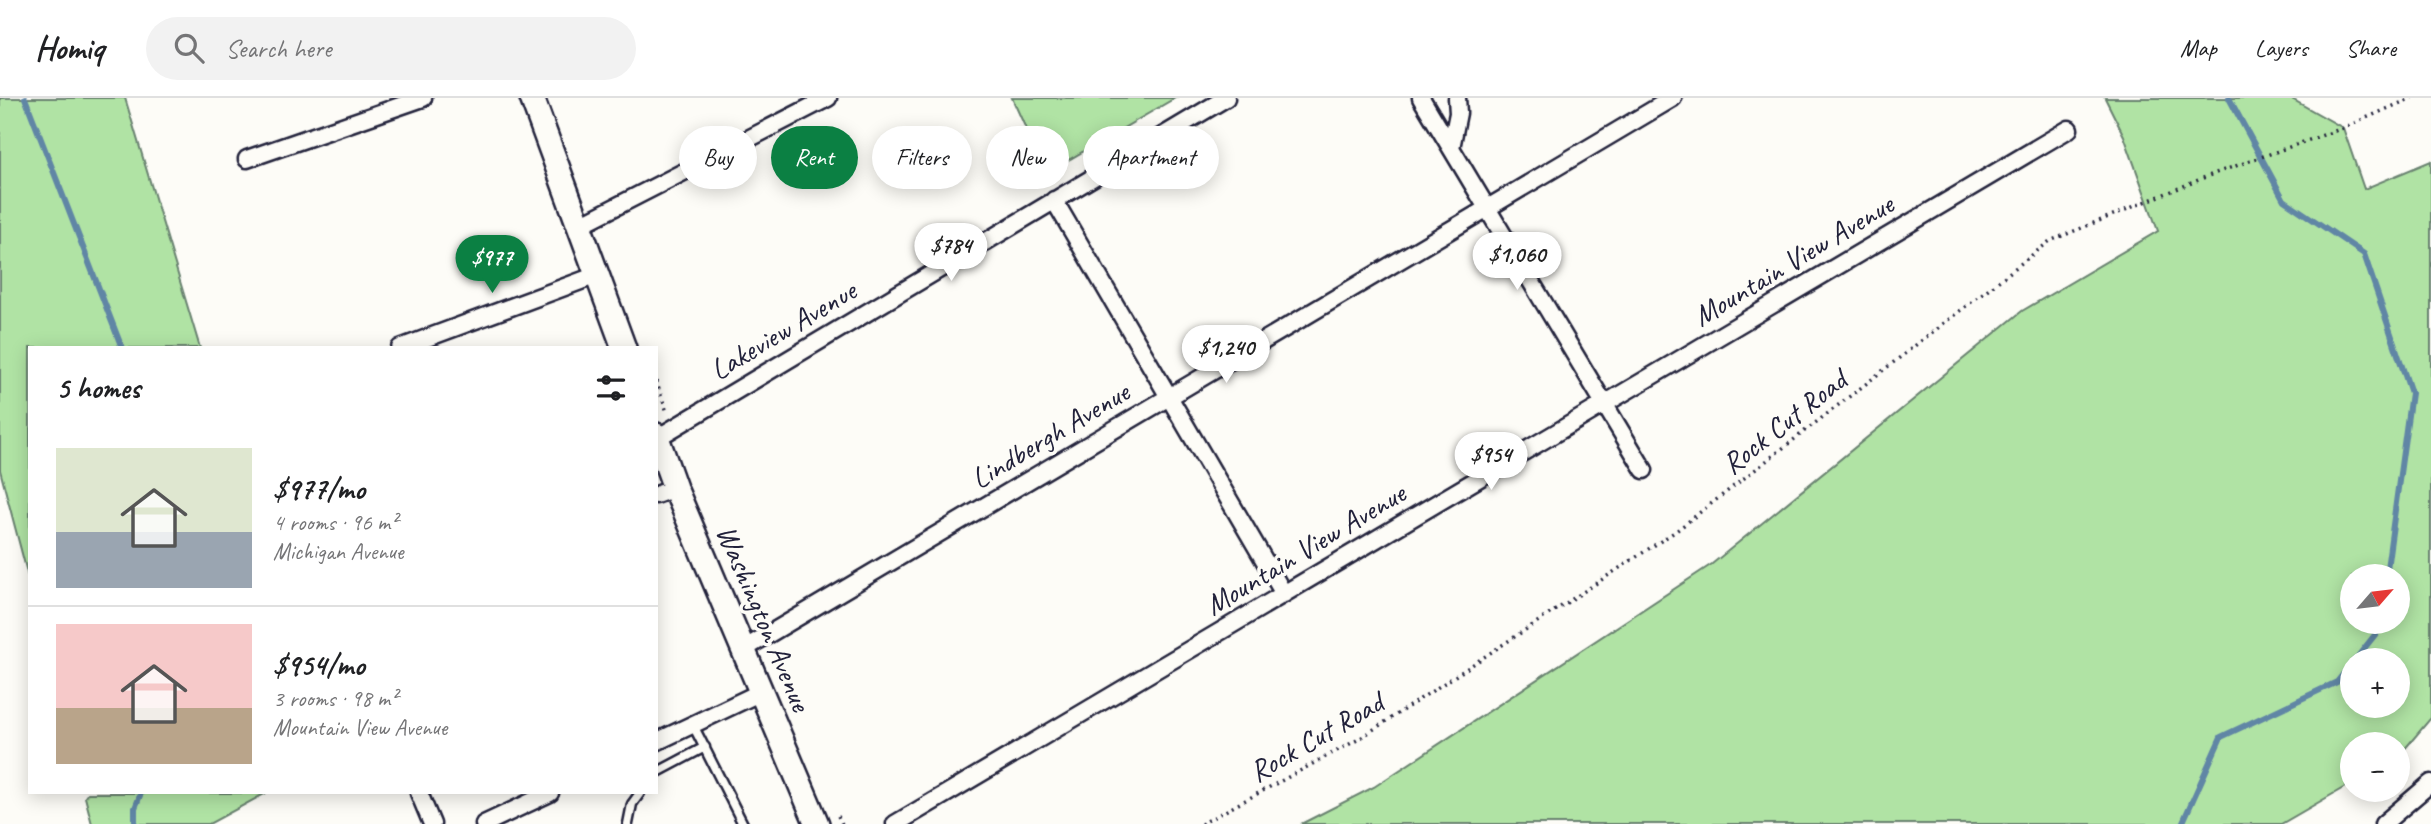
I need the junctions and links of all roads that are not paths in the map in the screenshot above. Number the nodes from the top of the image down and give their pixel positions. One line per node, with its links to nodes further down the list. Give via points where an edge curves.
1 (423, 98): 10 (street)
2 (532, 98): 13 (street)
3 (828, 98): 13 (street)
4 (1226, 98): 11 (street, Lakeview Avenue)
5 (1421, 98): 9 (street)
6 (1457, 98): 9 (street)
7 (1673, 98): 12 (street, Lindbergh Avenue)
8 (2070, 130): 18 (street, Mountain View Avenue)
9 (1451, 148): 12 (street)
10 (247, 159)
11 (1054, 200): 17 (street); 19 (street, Lakeview Avenue)
12 (1489, 208): 17 (street, Lindbergh Avenue); 18 (street)
13 (580, 225): 14 (street)
14 (597, 275): 15 (street); 16 (street)
15 (405, 346)
16 (623, 346)
17 (1169, 397): 23 (street); 24 (street, Lindbergh Avenue)
18 (1604, 404): 21 (street); 23 (street, Mountain View Avenue)
19 (658, 436)
20 (658, 443): 22 (street, Washington Avenue)
21 (1644, 470)
22 (666, 491): 24 (street, Washington Avenue)
23 (1284, 594): 39 (street, Mountain View Avenue)
24 (744, 649): 25 (street, Washington Avenue)
25 (761, 692): 26 (street); 38 (street, Washington Avenue)
26 (693, 724): 27 (street); 28 (lane)
27 (658, 741)
28 (705, 747): 29 (lane); 37 (lane)
29 (658, 772)
30 (2431, 783): 40 (street)
31 (419, 794): 34 (street)
32 (548, 794): 35 (street)
33 (638, 794): 36 (lane)
34 (432, 824)
35 (484, 824)
36 (628, 824)
37 (743, 824)
38 (817, 824)
39 (895, 824)
40 (2383, 824)

